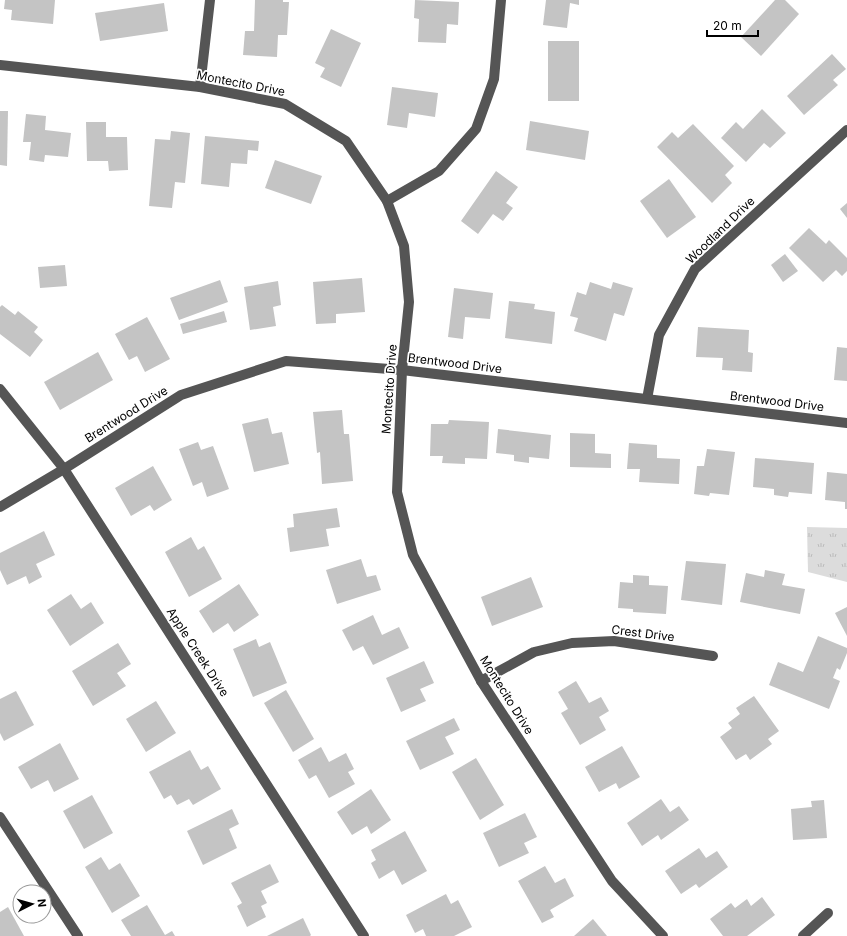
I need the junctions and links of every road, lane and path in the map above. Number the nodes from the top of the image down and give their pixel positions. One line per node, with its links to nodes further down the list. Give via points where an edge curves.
1 (210, 0): 4 (street)
2 (501, 0): 6 (street, via 494,79 476,129 439,171)
3 (0, 65): 4 (street, Montecito Drive)
4 (200, 87): 6 (street, Montecito Drive, via 286,104 346,141)
5 (847, 130): 9 (street, Woodland Drive, via 695,269 659,335)
6 (387, 201): 7 (street, Montecito Drive, via 404,246 409,302)
7 (402, 370): 9 (street, Brentwood Drive); 11 (street, Brentwood Drive, via 286,361 181,395); 14 (street, Montecito Drive, via 396,492 413,555)
8 (0, 389): 11 (street, Apple Creek Drive)
9 (647, 399): 10 (street, Brentwood Drive)
10 (847, 423)
11 (64, 469): 12 (street, Brentwood Drive); 18 (street, Apple Creek Drive)
12 (0, 507)
13 (713, 656): 14 (street, Crest Drive, via 614,641 572,643 534,652)
14 (481, 681): 19 (street, Montecito Drive, via 612,881)
15 (0, 817): 17 (street)
16 (828, 914): 20 (street)
17 (78, 936)
18 (364, 936)
19 (663, 936)
20 (803, 936)

